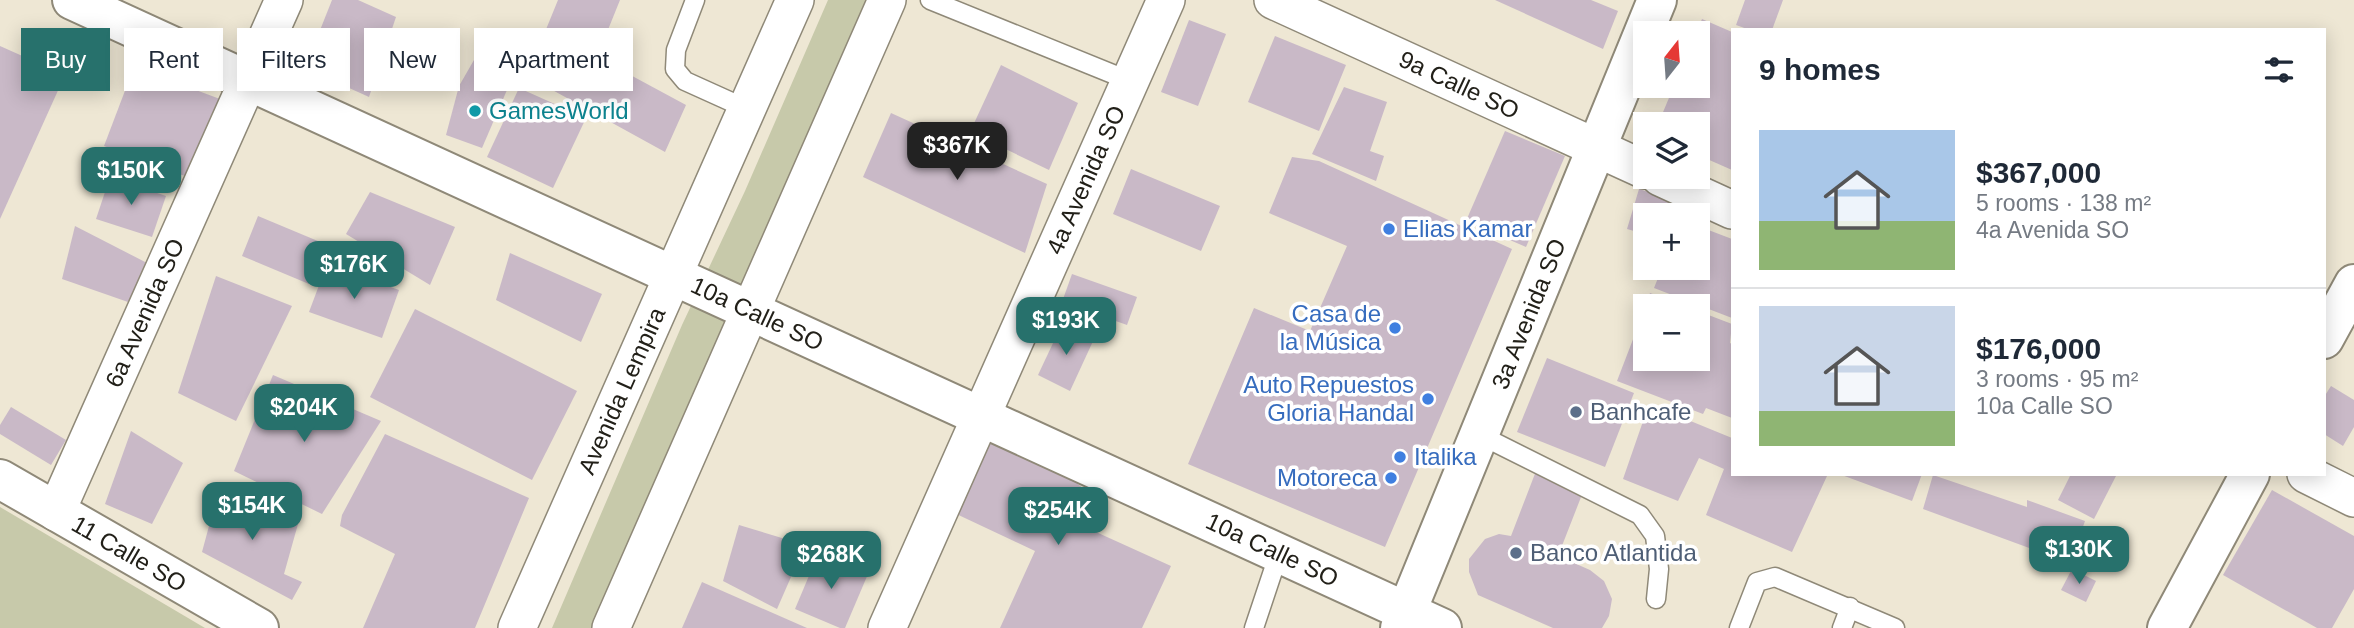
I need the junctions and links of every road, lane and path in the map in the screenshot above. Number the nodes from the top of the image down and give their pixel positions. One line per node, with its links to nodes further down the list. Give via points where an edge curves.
1 (72, 0): 11 (street, 10a Calle SO)
2 (284, 0): 10 (street, 6a Avenida SO)
3 (695, 0): 15 (lane, via 676,50 675,69 685,80)
4 (795, 0): 15 (street, Avenida Lempira)
5 (887, 0): 22 (street)
6 (930, 0): 12 (lane)
7 (1166, 0): 12 (street, 4a Avenida SO)
8 (1273, 0): 16 (street, 9a Calle SO)
9 (1657, 0): 16 (street, 3a Avenida SO)
10 (271, 28)
11 (237, 75)
12 (1130, 80): 24 (street, 4a Avenida SO)
13 (243, 91): 30 (street, 6a Avenida SO)
14 (272, 91): 20 (street, 10a Calle SO)
15 (747, 109): 20 (street, Avenida Lempira)
16 (1596, 147): 17 (street, 9a Calle SO); 25 (street, 3a Avenida SO)
17 (1633, 164)
18 (1686, 189): 19 (street)
19 (1731, 210)
20 (673, 275): 22 (street, 10a Calle SO); 36 (street, Avenida Lempira)
21 (2354, 284): 23 (street)
22 (750, 311): 24 (street, 10a Calle SO); 37 (street)
23 (2326, 335)
24 (981, 416): 31 (street, 10a Calle SO); 38 (street, 4a Avenida SO)
25 (1480, 435): 32 (lane, via 1640,515 1655,536); 34 (street, 3a Avenida SO)
26 (2249, 476): 44 (street)
27 (2310, 476): 29 (street)
28 (0, 479): 30 (street, 11 Calle SO)
29 (2354, 498)
30 (57, 512): 35 (street, 11 Calle SO)
31 (1279, 553): 34 (street, 10a Calle SO); 39 (lane)
32 (1656, 598)
33 (1850, 607): 41 (lane, via 1775,577 1757,582); 42 (lane); 43 (lane)
34 (1403, 620): 40 (street, 10a Calle SO)
35 (259, 628)
36 (517, 628)
37 (611, 628)
38 (887, 628)
39 (1254, 628)
40 (1442, 628)
41 (1740, 628)
42 (1842, 628)
43 (1895, 628)
44 (2167, 628)

